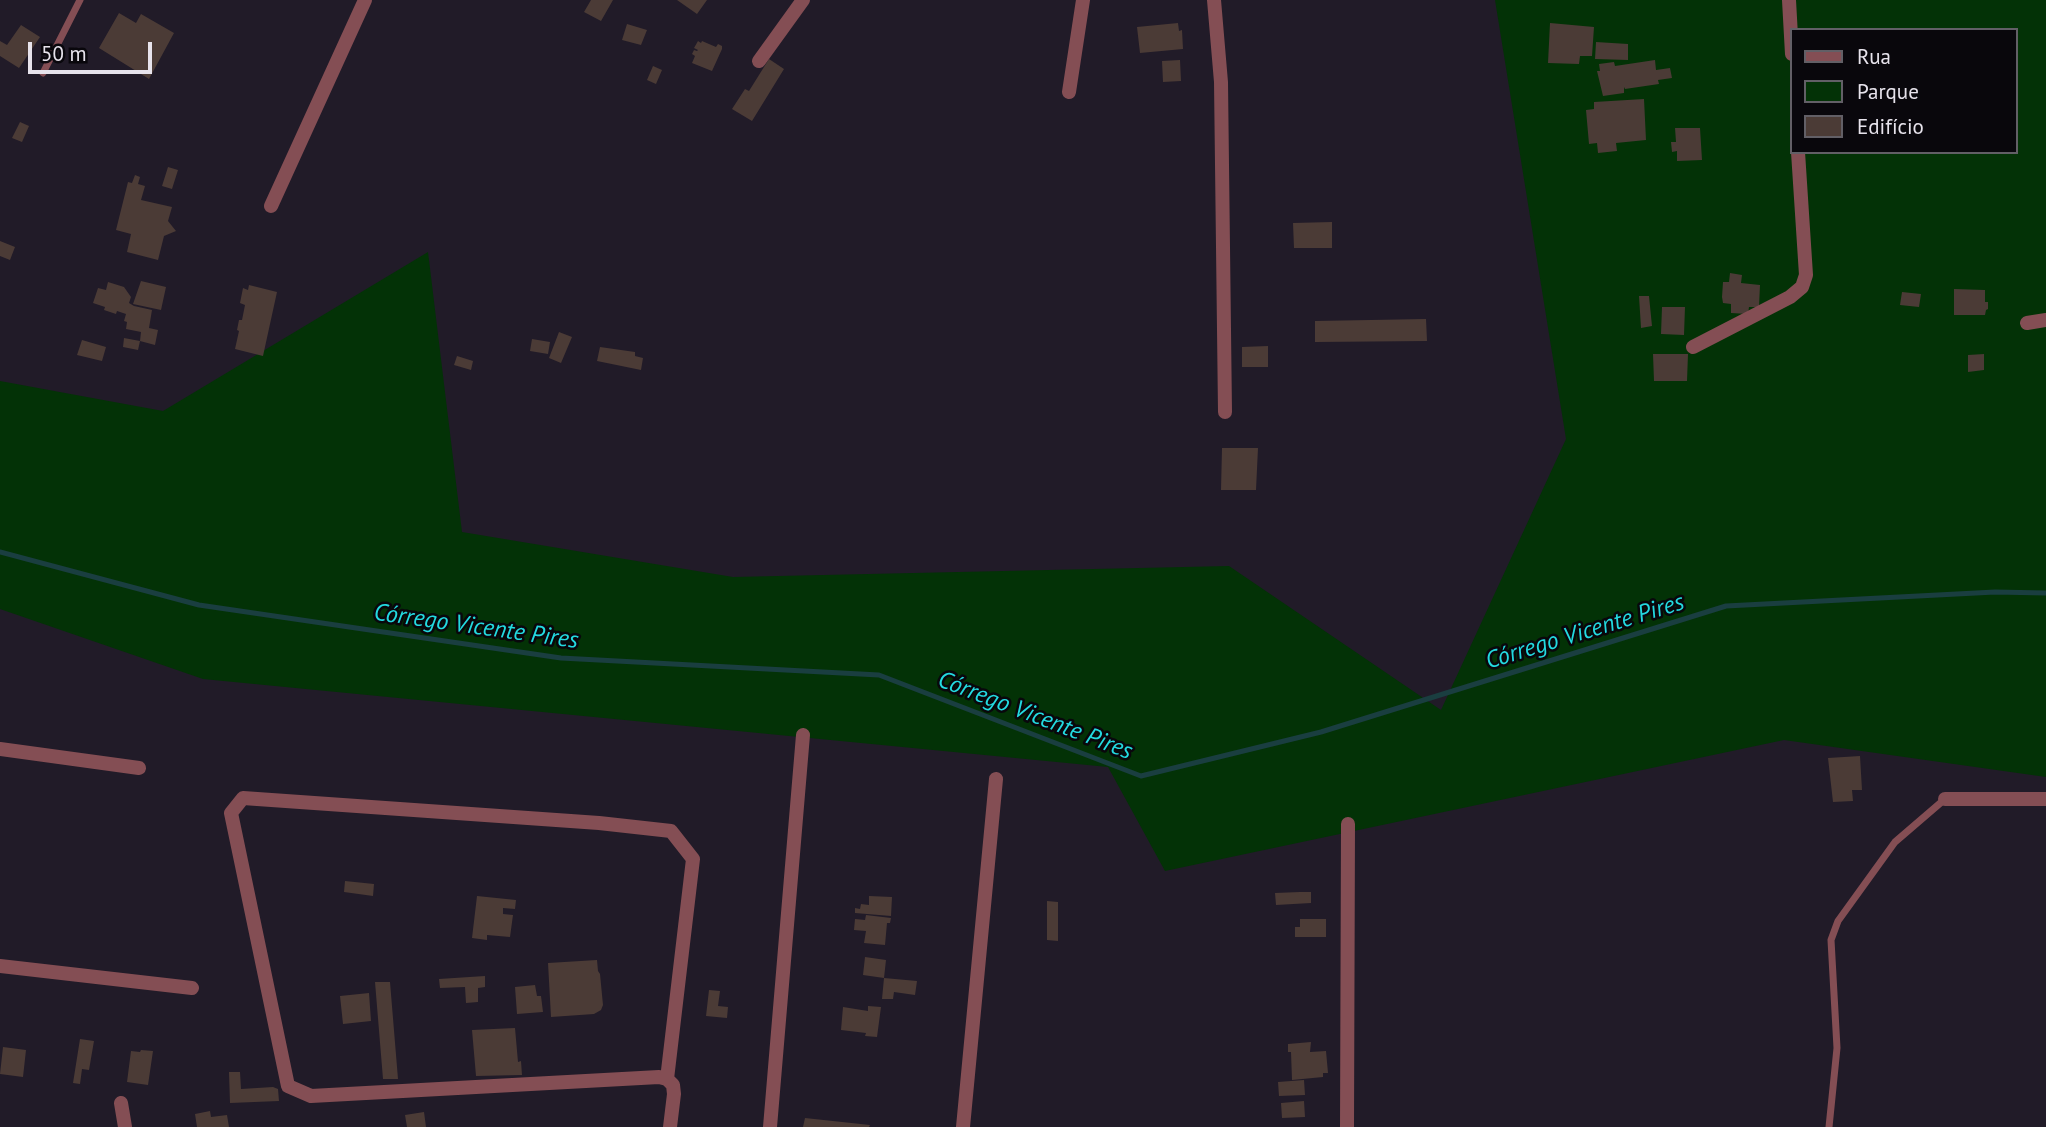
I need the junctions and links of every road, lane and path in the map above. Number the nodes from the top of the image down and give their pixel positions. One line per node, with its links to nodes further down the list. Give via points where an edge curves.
1 (80, 0): 9 (lane)
2 (365, 0): 12 (street)
3 (803, 0): 8 (street)
4 (1083, 0): 10 (street)
5 (1214, 0): 16 (street, via 1221,82)
6 (1789, 0): 7 (street)
7 (1791, 28)
8 (759, 61)
9 (43, 73)
10 (1069, 92)
11 (1798, 154): 15 (street, via 1806,275 1802,287)
12 (271, 206)
13 (2046, 320): 14 (street)
14 (2027, 323)
15 (1693, 347)
16 (1225, 412)
17 (803, 735): 30 (street)
18 (0, 749): 19 (street)
19 (139, 768)
20 (996, 779): 31 (street)
21 (1945, 799): 22 (street); 33 (lane, via 1895,842 1838,921 1831,940 1837,1048)
22 (2046, 799)
23 (1348, 824): 32 (street)
24 (0, 966): 25 (street)
25 (192, 988)
26 (667, 1079): 26 (street, via 693,859 671,831 243,798 231,813 288,1086 311,1096); 29 (street, via 674,1094)
27 (121, 1103): 28 (street)
28 (125, 1127)
29 (670, 1127)
30 (770, 1127)
31 (963, 1127)
32 (1347, 1127)
33 (1829, 1127)

